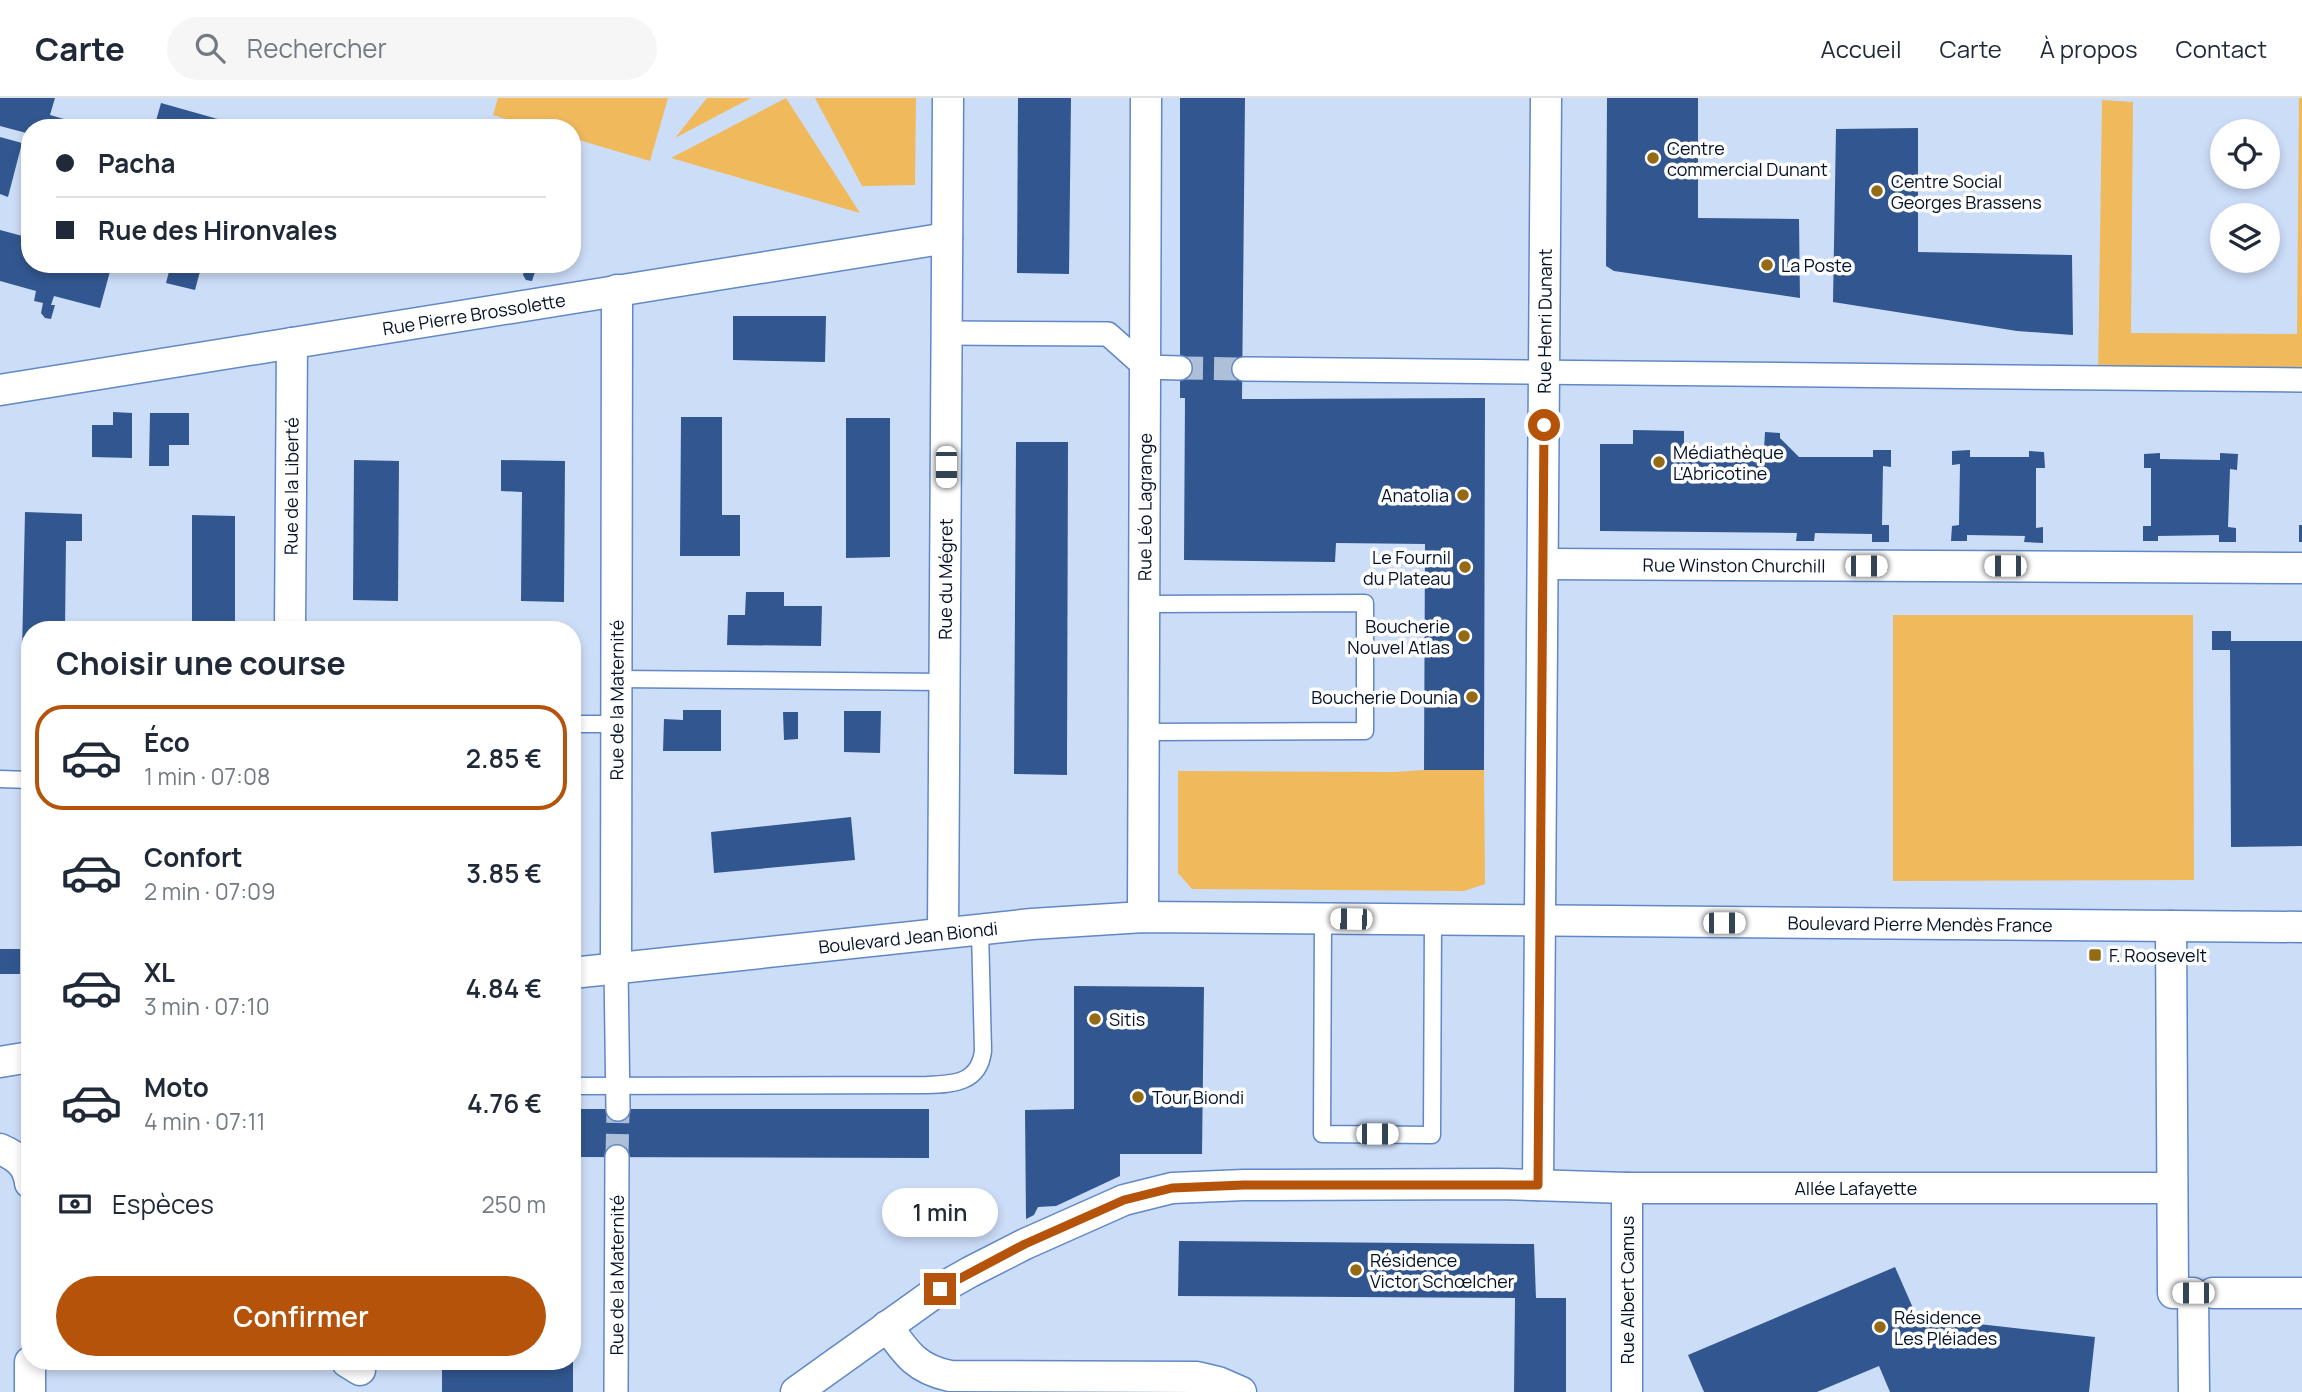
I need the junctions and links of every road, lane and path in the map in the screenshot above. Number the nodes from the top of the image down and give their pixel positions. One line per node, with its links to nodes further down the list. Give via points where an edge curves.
1 (948, 98): 4 (street, Rue du Mégret)
2 (1146, 98): 8 (street, Rue Léo Lagrange)
3 (1546, 98): 11 (street, Rue Henri Dunant)
4 (947, 238): 5 (street, Rue Pierre Brossolette); 6 (street, Rue du Mégret)
5 (617, 290): 7 (street, Rue Pierre Brossolette); 18 (street, Rue de la Maternité)
6 (946, 333): 8 (street, via 1108,334); 19 (street, Rue du Mégret)
7 (292, 343): 13 (street, Rue Pierre Brossolette); 17 (street, Rue de la Liberté)
8 (1145, 367): 9 (street); 16 (street, Rue Léo Lagrange)
9 (1180, 368)
10 (1244, 369): 11 (street)
11 (1544, 373): 12 (street); 14 (street, Rue Henri Dunant)
12 (2302, 380)
13 (0, 390)
14 (1543, 564): 15 (street, Rue Winston Churchill); 28 (street, Rue Henri Dunant)
15 (2302, 568)
16 (1144, 604): 22 (street, Rue Léo Lagrange); 22 (lane, via 1365,603 1366,731)
17 (290, 621)
18 (617, 679): 19 (lane); 21 (street, Rue de la Maternité)
19 (944, 682): 32 (street, Rue du Mégret)
20 (581, 724): 21 (lane)
21 (616, 724): 33 (street, Rue de la Maternité)
22 (1144, 732): 25 (street, Rue Léo Lagrange)
23 (0, 779): 24 (lane)
24 (21, 780)
25 (1143, 917): 26 (street, Boulevard Jean Biondi); 31 (street, Boulevard Jean Biondi)
26 (1323, 918): 27 (street, Boulevard Jean Biondi); 27 (lane, via 1322,1134 1432,1135)
27 (1433, 920): 28 (street, Boulevard Pierre Mendès France)
28 (1540, 921): 29 (street, Boulevard Pierre Mendès France); 42 (street, Rue Henri Dunant)
29 (2171, 926): 30 (street, Boulevard Pierre Mendès France); 44 (street)
30 (2302, 927)
31 (980, 929): 32 (street, Boulevard Jean Biondi); 38 (lane, via 983,1051 974,1074 965,1079 951,1084)
32 (943, 933): 33 (street, Boulevard Jean Biondi)
33 (616, 968): 34 (street, Boulevard Jean Biondi); 38 (street, Rue de la Maternité)
34 (581, 972)
35 (21, 1058): 36 (street)
36 (0, 1062)
37 (581, 1088): 38 (lane)
38 (618, 1098)
39 (0, 1149): 41 (street)
40 (617, 1157): 51 (street, Rue de la Maternité)
41 (21, 1161)
42 (1538, 1185): 43 (street, Allée Lafayette); 47 (street, Allée Lafayette, via 1172,1188 1124,1200 1025,1244 940,1289)
43 (1627, 1188): 44 (street, Allée Lafayette); 53 (street, Rue Albert Camus)
44 (2172, 1188): 54 (street, via 2173,1293 2193,1293)
45 (2213, 1293): 46 (street)
46 (2302, 1293)
47 (887, 1326): 49 (street, via 919,1366 950,1376 1197,1377); 52 (street, Allée Lafayette)
48 (30, 1370): 50 (street)
49 (1238, 1390)
50 (30, 1392)
51 (616, 1392)
52 (796, 1392)
53 (1627, 1392)
54 (2194, 1392)

